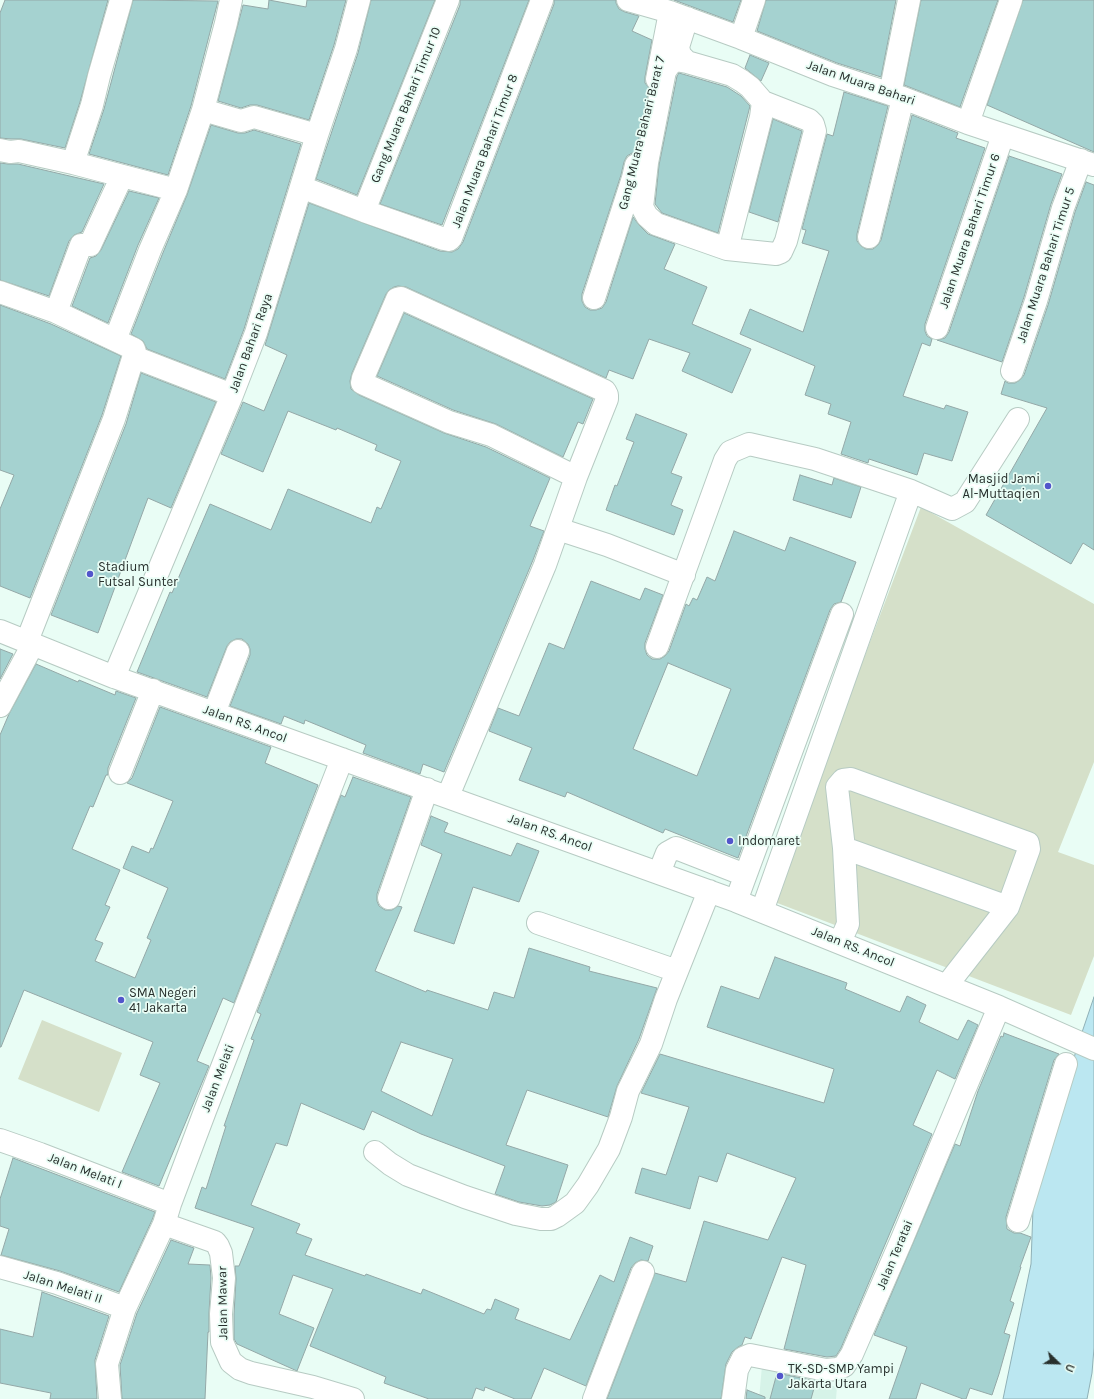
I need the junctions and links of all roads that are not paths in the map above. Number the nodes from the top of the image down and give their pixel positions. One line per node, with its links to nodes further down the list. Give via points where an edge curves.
1 (121, 0): 21 (street)
2 (231, 0): 15 (street)
3 (359, 0): 17 (street, Jalan Bahari Raya, via 346,49)
4 (448, 0): 25 (street, Gang Muara Bahari Timur 10)
5 (542, 0): 25 (street, Jalan Muara Bahari Timur 8, via 451,238 449,240)
6 (628, 0): 10 (street, Jalan Muara Bahari)
7 (754, 0): 11 (street)
8 (909, 0): 13 (street)
9 (1011, 0): 16 (street)
10 (678, 15): 11 (street, Jalan Muara Bahari); 12 (street, via 678,47 680,55); 29 (street, Gang Muara Bahari Barat 7, via 633,178)
11 (741, 38): 13 (street, Jalan Muara Bahari, via 833,75)
12 (687, 62): 14 (street, via 732,75 750,87); 27 (street, via 676,60 666,71 646,163 642,207 656,224)
13 (896, 96): 16 (street, Jalan Muara Bahari); 26 (street)
14 (763, 102): 27 (street); 27 (street, via 809,120 815,131 781,252 776,254)
15 (203, 110): 17 (street, via 241,122 254,116); 24 (street)
16 (968, 123): 18 (street, Jalan Muara Bahari)
17 (317, 135): 23 (street, Jalan Bahari Raya)
18 (1003, 135): 20 (street, Jalan Muara Bahari); 31 (street, Jalan Muara Bahari Timur 6)
19 (0, 150): 21 (street, via 19,151)
20 (1087, 162): 34 (street, Jalan Muara Bahari Timur 5, via 1063,208 1036,301)
21 (73, 163): 22 (street)
22 (122, 176): 24 (street); 30 (street, via 90,245 81,245)
23 (301, 187): 25 (street); 35 (street, Jalan Bahari Raya, via 256,333)
24 (176, 190): 32 (street)
25 (364, 211)
26 (869, 237)
27 (727, 249)
28 (0, 292): 30 (street)
29 (594, 298)
30 (56, 312): 32 (street)
31 (937, 328)
32 (115, 340): 33 (street, via 134,349)
33 (134, 357): 35 (street); 43 (street, via 114,418)
34 (1012, 371)
35 (232, 395): 46 (street, Jalan Bahari Raya)
36 (1018, 419): 38 (street, via 965,502 952,509)
37 (576, 477): 37 (street, via 607,399 606,392 401,298 397,299 362,383 449,422 491,435); 39 (street)
38 (911, 491): 40 (street, via 814,459 749,444 730,452 725,460); 61 (street)
39 (558, 529): 40 (street); 53 (street)
40 (684, 575): 44 (street)
41 (842, 614): 56 (street)
42 (0, 632): 43 (street, Jalan RS. Ancol)
43 (30, 643): 46 (street, Jalan RS. Ancol); 48 (street)
44 (657, 648)
45 (238, 651): 49 (street)
46 (114, 677): 47 (street, Jalan RS. Ancol)
47 (153, 690): 49 (street, Jalan RS. Ancol); 51 (street)
48 (0, 706)
49 (214, 713): 50 (street, Jalan RS. Ancol)
50 (342, 759): 52 (street, Jalan RS. Ancol); 71 (street, Jalan Melati)
51 (120, 773)
52 (427, 789): 53 (street, Jalan RS. Ancol); 58 (street)
53 (448, 796): 55 (street, Jalan RS. Ancol)
54 (844, 848): 60 (street); 60 (street, via 837,787 843,780 851,779 1028,843 1029,849); 63 (street, via 848,924)
55 (659, 873): 56 (street, via 667,853 676,848); 57 (street, Jalan RS. Ancol)
56 (745, 875): 59 (street)
57 (709, 890): 59 (street, Jalan RS. Ancol); 64 (street)
58 (389, 898)
59 (736, 901): 61 (street, Jalan RS. Ancol)
60 (1008, 907): 65 (street)
61 (762, 910): 63 (street, Jalan RS. Ancol)
62 (538, 923): 64 (street)
63 (840, 942): 65 (street, Jalan RS. Ancol)
64 (677, 971): 70 (street, via 651,1044 628,1091 609,1149 588,1185 574,1203 557,1216 541,1219 516,1214 465,1197 408,1175)
65 (947, 986): 66 (street, Jalan RS. Ancol)
66 (999, 1007): 67 (street, Jalan RS. Ancol); 80 (street, Jalan Teratai, via 899,1246 852,1354 844,1366 826,1370 750,1355 743,1358 737,1370)
67 (1085, 1045)
68 (1066, 1064): 72 (street)
69 (0, 1140): 71 (street, Jalan Melati I, via 40,1154)
70 (375, 1152)
71 (167, 1214): 75 (street, Jalan Melati); 76 (street, Jalan Mawar, via 218,1246 224,1278 222,1342 231,1362 240,1369)
72 (1018, 1220)
73 (0, 1267): 75 (street, Jalan Melati II, via 57,1283)
74 (643, 1272): 79 (street)
75 (125, 1308): 77 (street, Jalan Melati, via 107,1364)
76 (312, 1393): 78 (street, Jalan Mawar)
77 (110, 1399)
78 (353, 1399)
79 (594, 1399)
80 (733, 1399)

